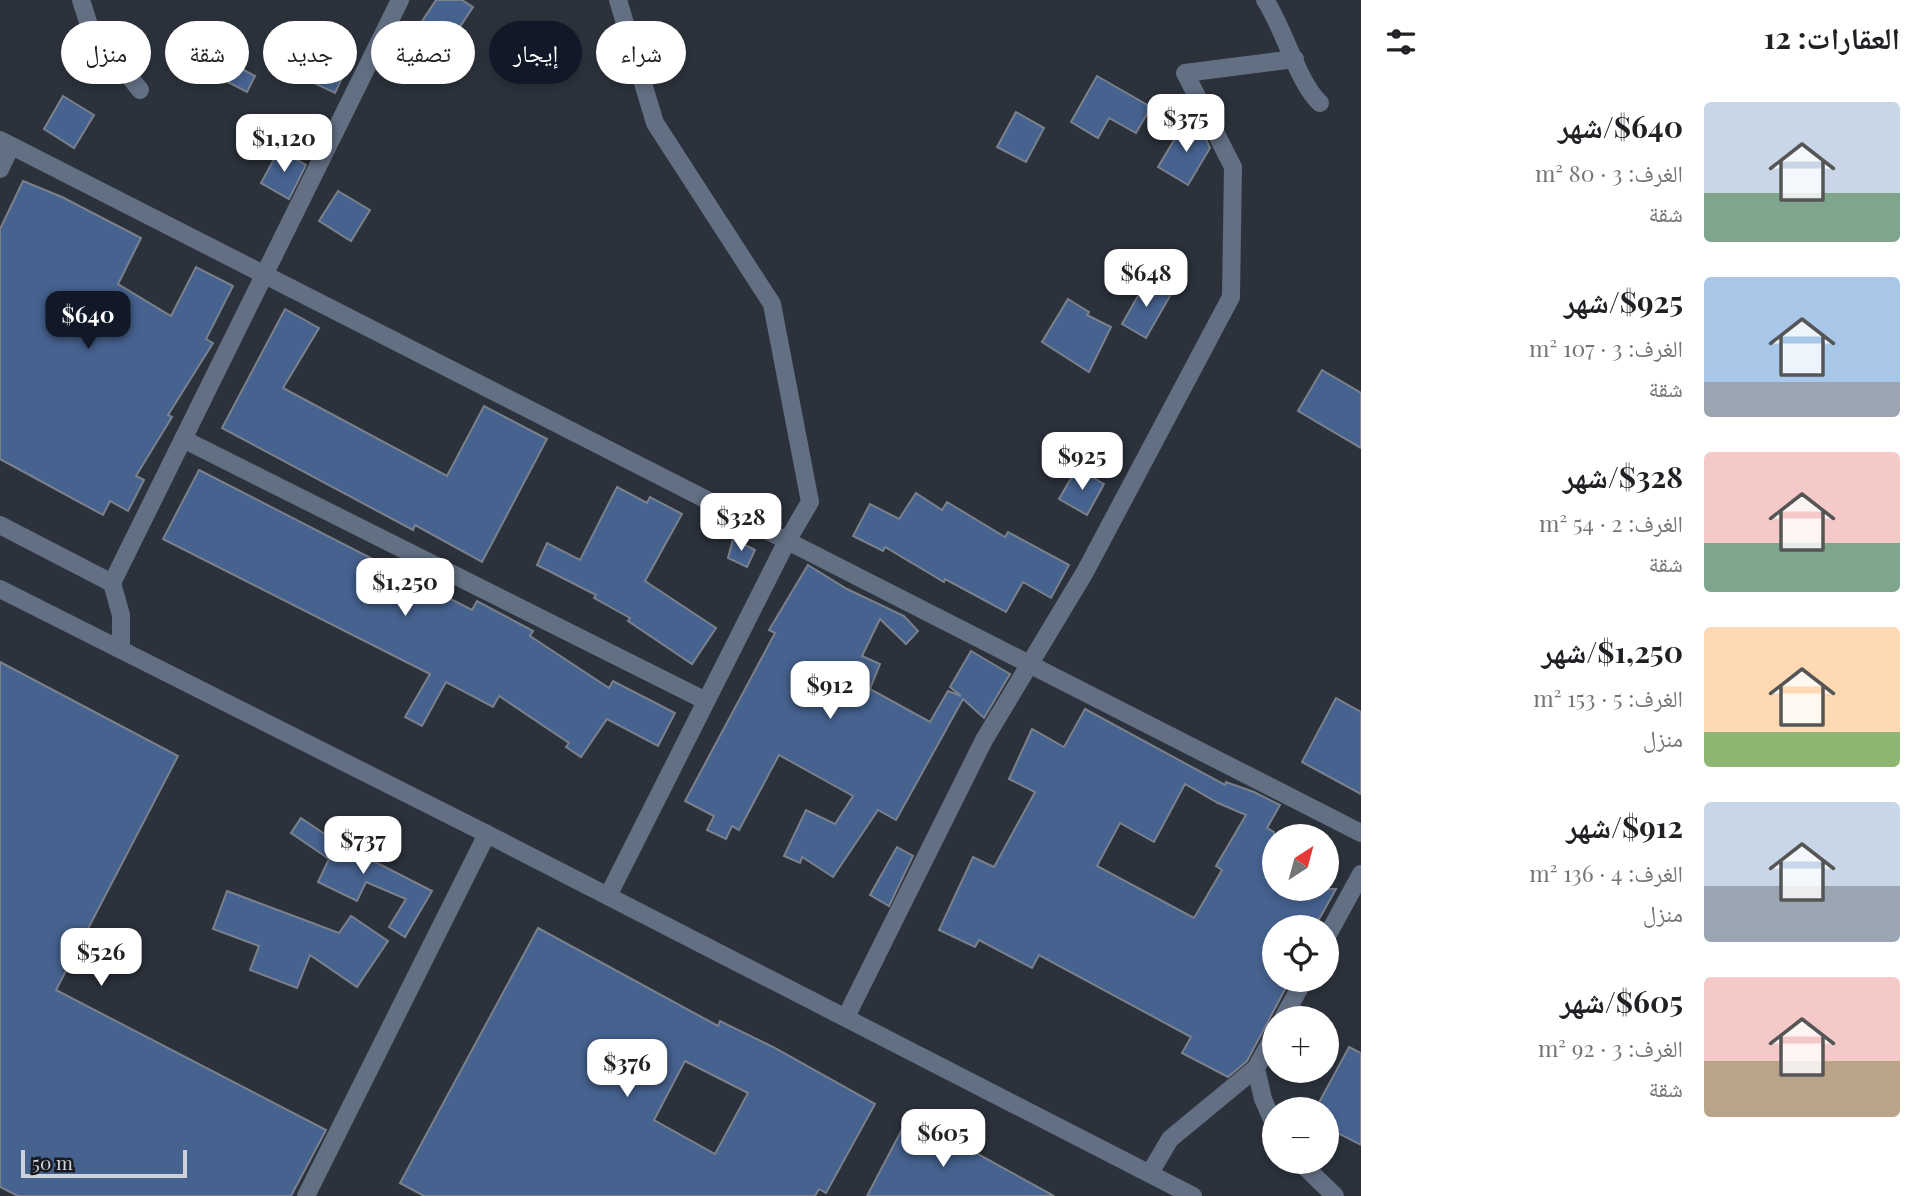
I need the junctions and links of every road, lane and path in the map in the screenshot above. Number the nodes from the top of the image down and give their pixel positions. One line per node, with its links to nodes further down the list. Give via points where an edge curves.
1 (81, 0): 6 (street, via 89,25)
2 (400, 0): 10 (street)
3 (618, 0): 13 (street, via 654,123 772,304 810,502)
4 (1265, 0): 5 (street)
5 (1296, 59): 7 (street, via 1308,89); 17 (street, via 1185,73 1233,167 1231,297 1085,572)
6 (140, 90)
7 (1321, 103)
8 (5, 143): 9 (street); 10 (street)
9 (0, 169)
10 (264, 275): 11 (street); 13 (street)
11 (183, 439): 14 (street); 18 (street)
12 (0, 525): 14 (street)
13 (787, 541): 17 (street); 18 (street)
14 (112, 583): 16 (street, via 121,615)
15 (0, 589): 16 (street)
16 (121, 650): 20 (street)
17 (1030, 664): 19 (street); 24 (street, via 984,740)
18 (706, 701): 22 (street)
19 (1361, 833)
20 (487, 834): 22 (street); 30 (street)
21 (1361, 874): 23 (street)
22 (608, 896): 24 (street)
23 (1339, 915)
24 (846, 1017): 28 (street)
25 (1262, 1057): 26 (street)
26 (1256, 1068): 27 (street); 28 (street, via 1170,1139)
27 (1263, 1097)
28 (1150, 1173): 31 (street)
29 (1312, 1174): 32 (street)
30 (306, 1196)
31 (1193, 1196)
32 (1335, 1196)

